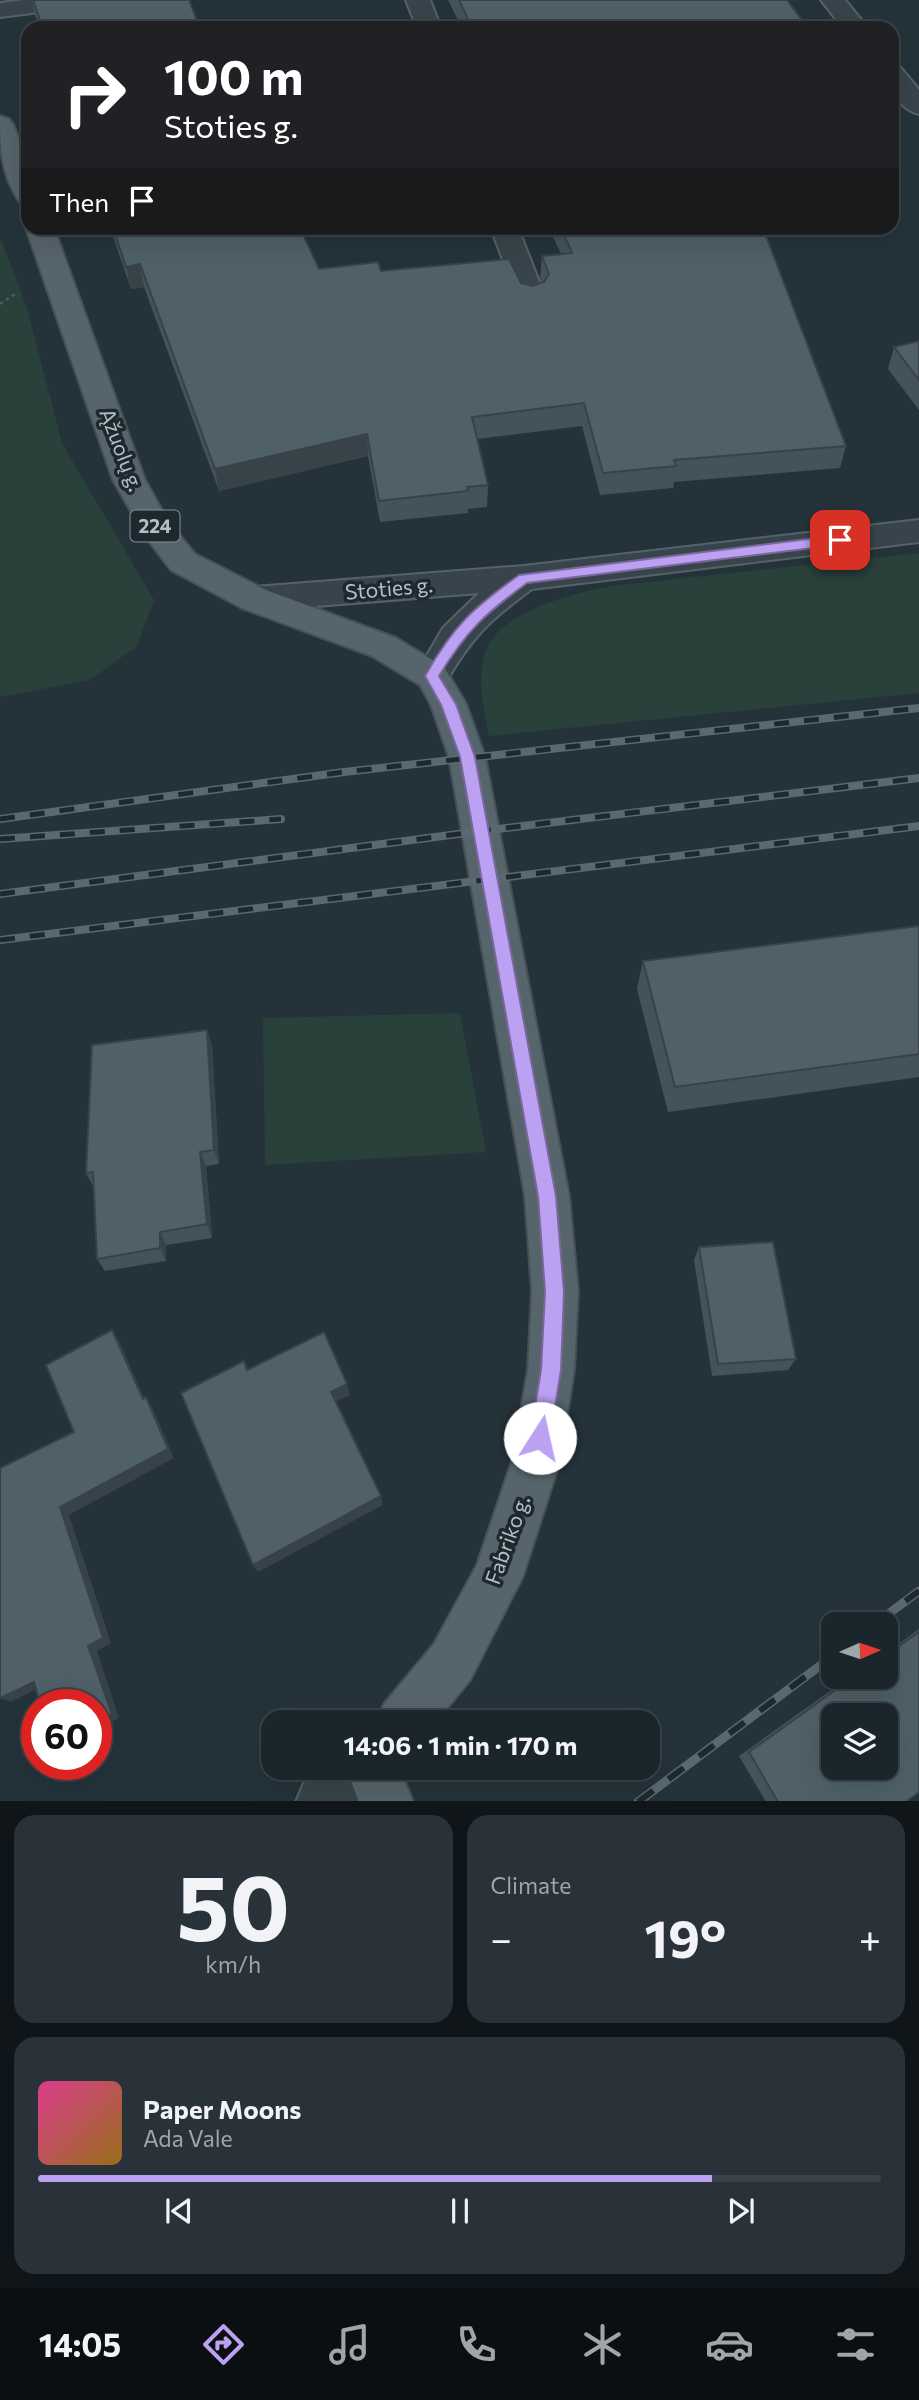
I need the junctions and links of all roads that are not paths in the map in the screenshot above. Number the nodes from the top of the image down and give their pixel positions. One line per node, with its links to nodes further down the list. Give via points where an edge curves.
1 (80, 0): 4 (street)
2 (418, 0): 5 (street)
3 (833, 0): 6 (street)
4 (0, 10)
5 (426, 21)
6 (850, 21)
7 (899, 82): 8 (street)
8 (919, 106)
9 (0, 124): 10 (main road)
10 (21, 177)
11 (42, 235): 16 (main road, Ąžuolų g. / 224, via 130,480 156,528 183,562)
12 (507, 235): 13 (street)
13 (531, 297)
14 (919, 531): 15 (street, Stoties g.)
15 (524, 578): 16 (street, Stoties g.); 17 (street, Stoties g., via 481,610 455,637)
16 (254, 599): 17 (main road, Ąžuolų g. / 224, via 384,646)
17 (432, 676): 18 (main road, Fabriko g. / 224, via 448,704 467,757 547,1196 555,1292 551,1370 536,1461 498,1576 452,1662)
18 (412, 1710)
19 (347, 1780): 21 (street)
20 (378, 1780): 22 (main road)
21 (323, 1801)
22 (386, 1801)

